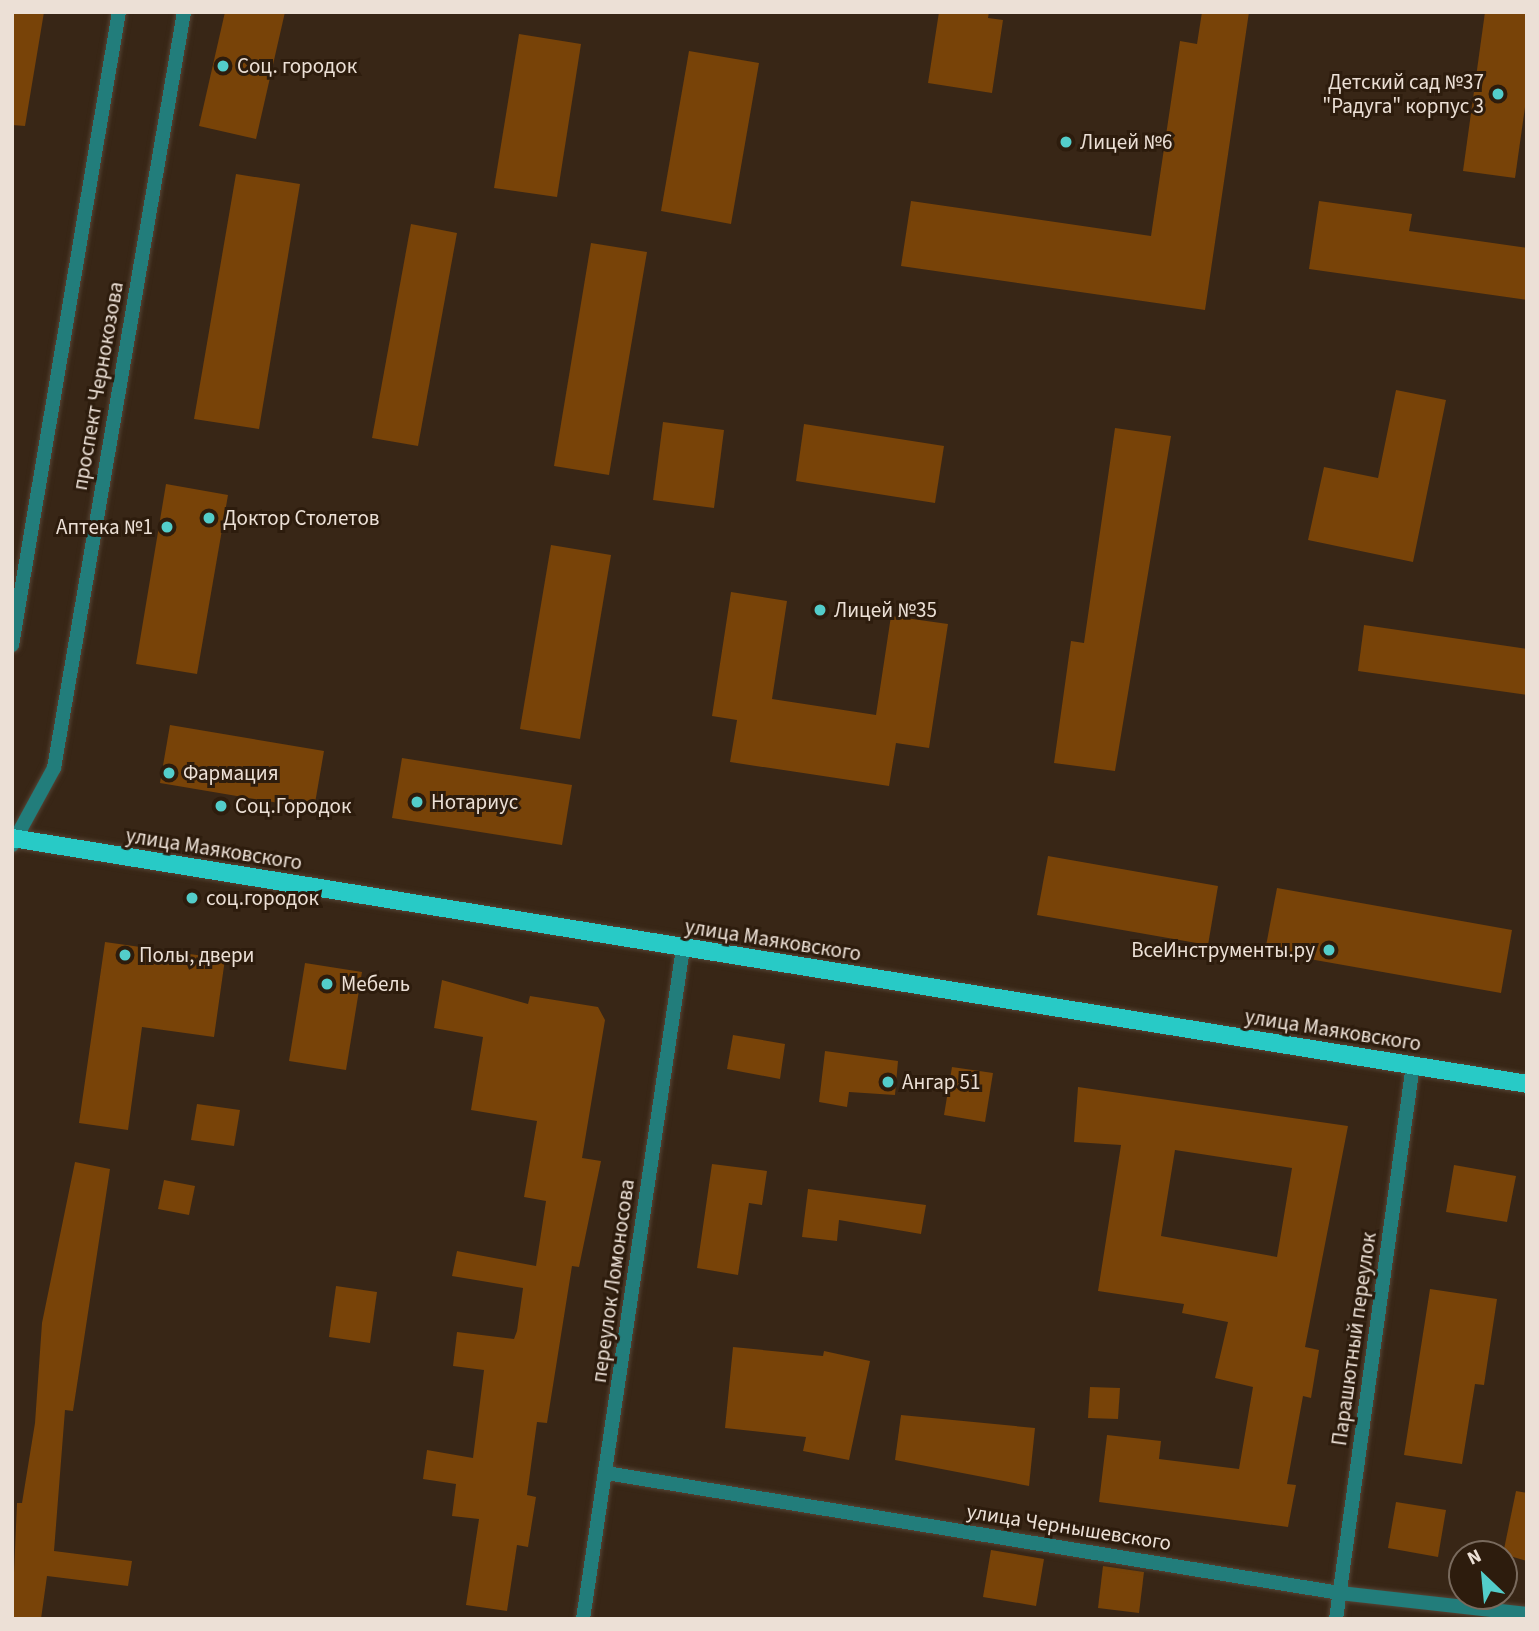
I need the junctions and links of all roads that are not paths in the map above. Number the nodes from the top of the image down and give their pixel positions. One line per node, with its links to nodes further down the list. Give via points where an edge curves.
1 (119, 12): 3 (street, проспект Чернокозова)
2 (184, 12): 4 (street, проспект Чернокозова, via 54,768)
3 (12, 645)
4 (12, 838): 5 (street, проспект Чернокозова); 6 (main road, улица Маяковского)
5 (12, 845)
6 (683, 948): 7 (main road, улица Маяковского); 9 (street, переулок Ломоносова)
7 (1413, 1065): 8 (main road, улица Маяковского); 10 (street, Парашютный переулок)
8 (1527, 1084)
9 (606, 1472): 10 (street, улица Чернышевского); 12 (street, переулок Ломоносова)
10 (1340, 1593): 11 (street, улица Чернышевского); 13 (street, Парашютный переулок)
11 (1527, 1614)
12 (583, 1619)
13 (1336, 1619)

